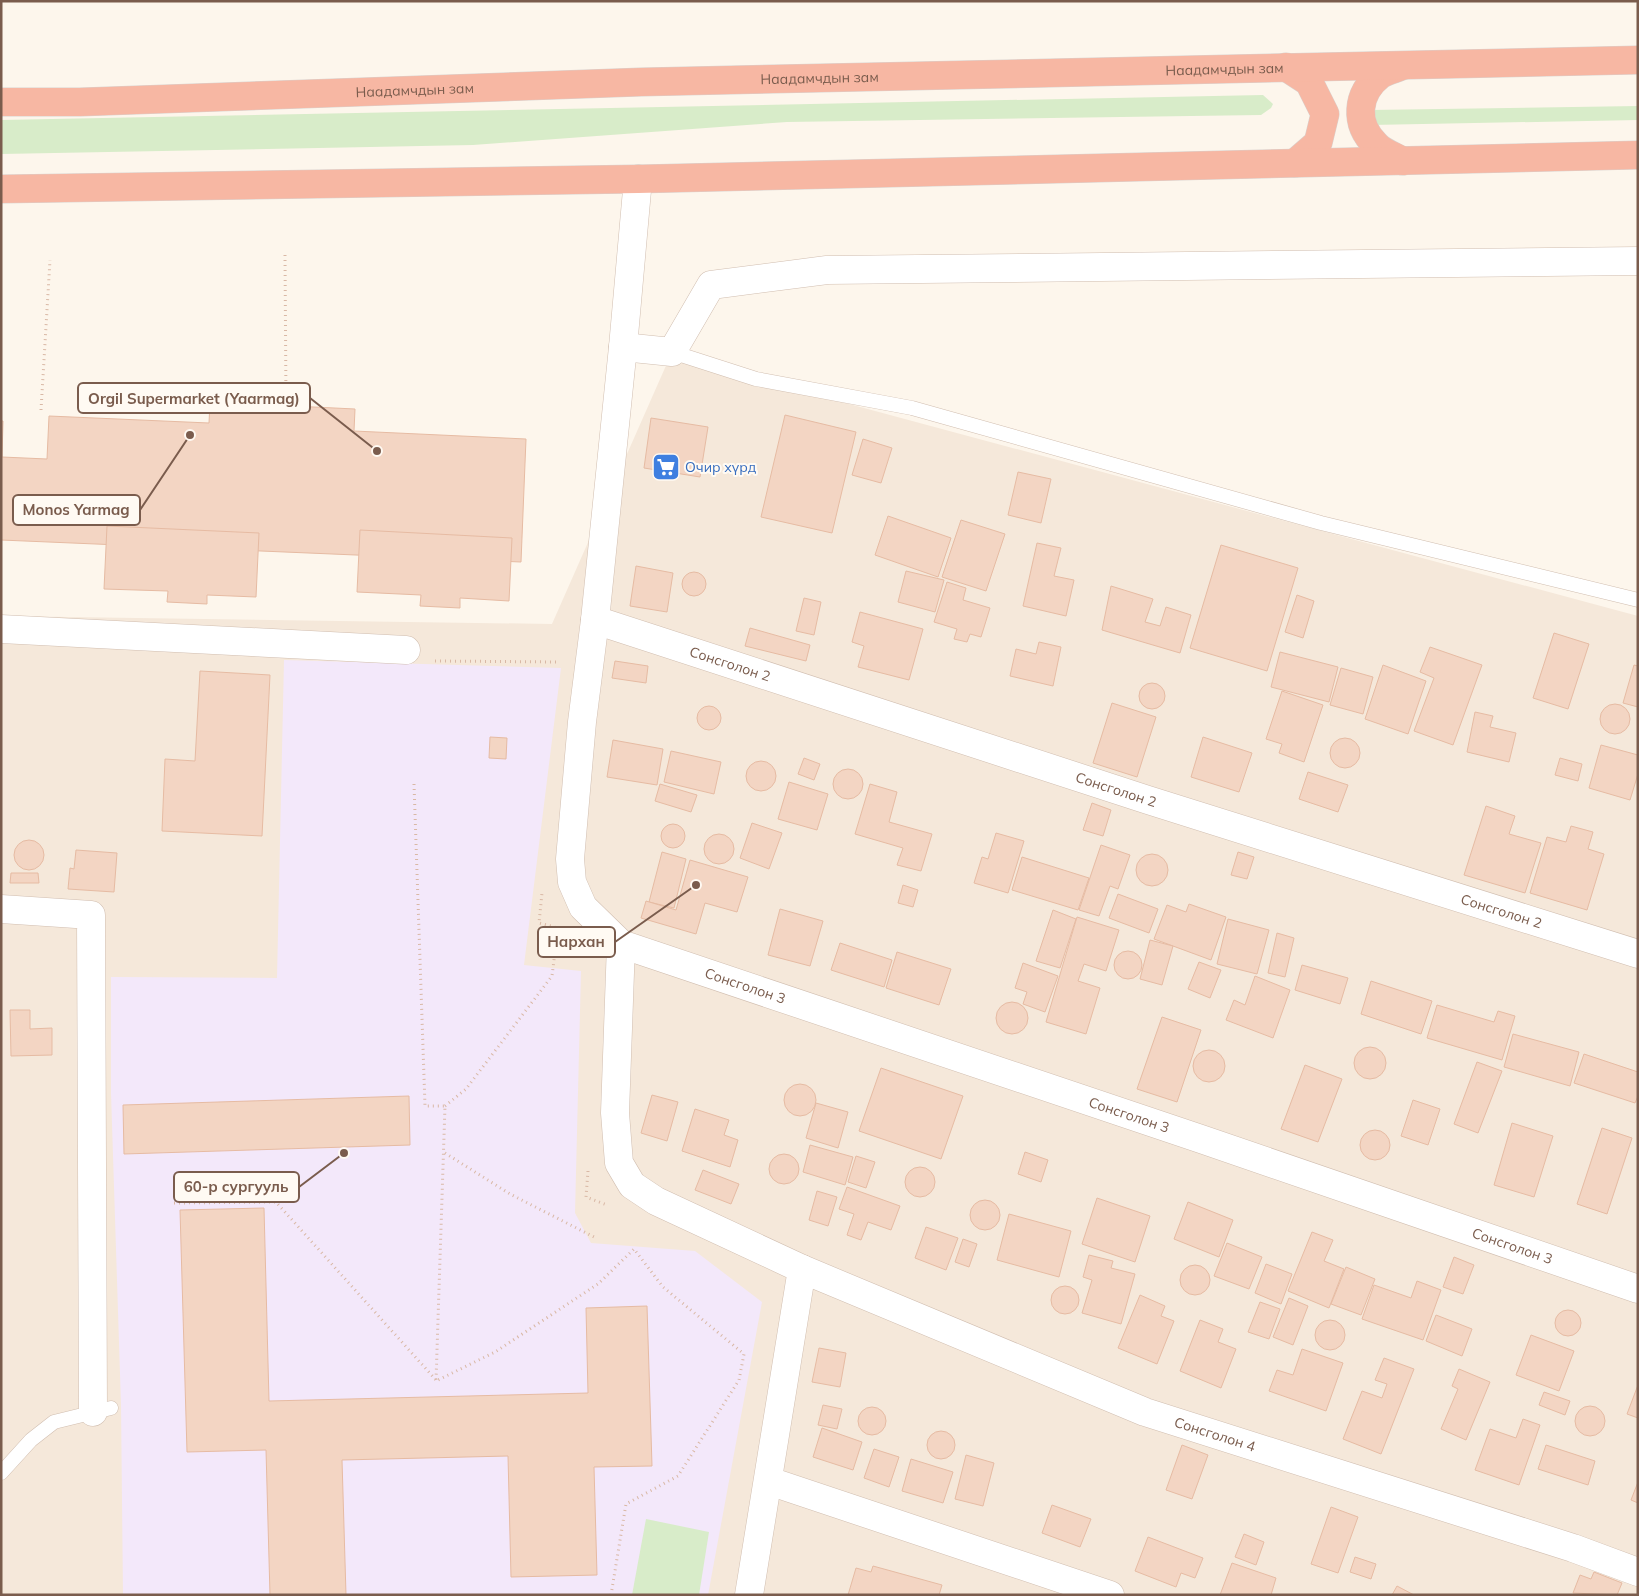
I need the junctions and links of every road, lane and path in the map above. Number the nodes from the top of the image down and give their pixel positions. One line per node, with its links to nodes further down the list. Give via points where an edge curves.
1 (1638, 60): 2 (highway, Наадамчдын зам)
2 (1403, 65): 3 (highway, Наадамчдын зам); 6 (highway, via 1382,74 1367,88 1359,106 1367,135 1376,146)
3 (1286, 67): 4 (highway, Наадамчдын зам, via 632,82 80,102); 7 (highway, via 1309,82 1325,114 1318,143)
4 (1, 102)
5 (1638, 155): 6 (highway)
6 (1403, 161): 7 (highway)
7 (1295, 163): 8 (highway)
8 (638, 179): 9 (highway); 13 (street)
9 (1, 190)
10 (284, 255): 15 (path)
11 (50, 260): 16 (path)
12 (1638, 261): 14 (street, via 827,270 711,285)
13 (623, 347): 14 (street); 18 (street)
14 (672, 352): 17 (lane, via 756,379 912,408 1321,523)
15 (286, 401)
16 (41, 410)
17 (1638, 600)
18 (595, 620): 28 (street, via 570,840 570,873 584,907); 29 (street, Сонсголон 2, via 1138,797)
19 (1, 629): 20 (street)
20 (406, 650)
21 (431, 660): 22 (path, via 560,662)
22 (564, 665)
23 (414, 784): 30 (path, via 425,1106)
24 (543, 884): 26 (path, via 539,923)
25 (1, 909): 39 (street, via 91,915)
26 (558, 928): 27 (path); 30 (path, via 552,976 466,1089)
27 (566, 932)
28 (621, 944): 36 (street, Сонсголон 4, via 615,1112 619,1163 632,1185 656,1201); 37 (street, Сонсголон 3)
29 (1638, 954)
30 (445, 1106): 31 (path)
31 (444, 1152): 35 (path, via 510,1194); 38 (path)
32 (588, 1168): 34 (path, via 586,1197)
33 (174, 1203): 38 (path, via 276,1202)
34 (613, 1207)
35 (596, 1238)
36 (802, 1269): 41 (street); 42 (street, Сонсголон 4, via 1145,1412 1573,1548)
37 (1638, 1289)
38 (436, 1381): 43 (path, via 495,1352 598,1284 634,1249 663,1287 744,1354 739,1380 678,1476 626,1504)
39 (102, 1410): 40 (lane, via 54,1422 30,1440)
40 (1, 1474)
41 (769, 1481): 44 (street); 45 (street)
42 (1638, 1572)
43 (611, 1595)
44 (750, 1595)
45 (1110, 1595)

